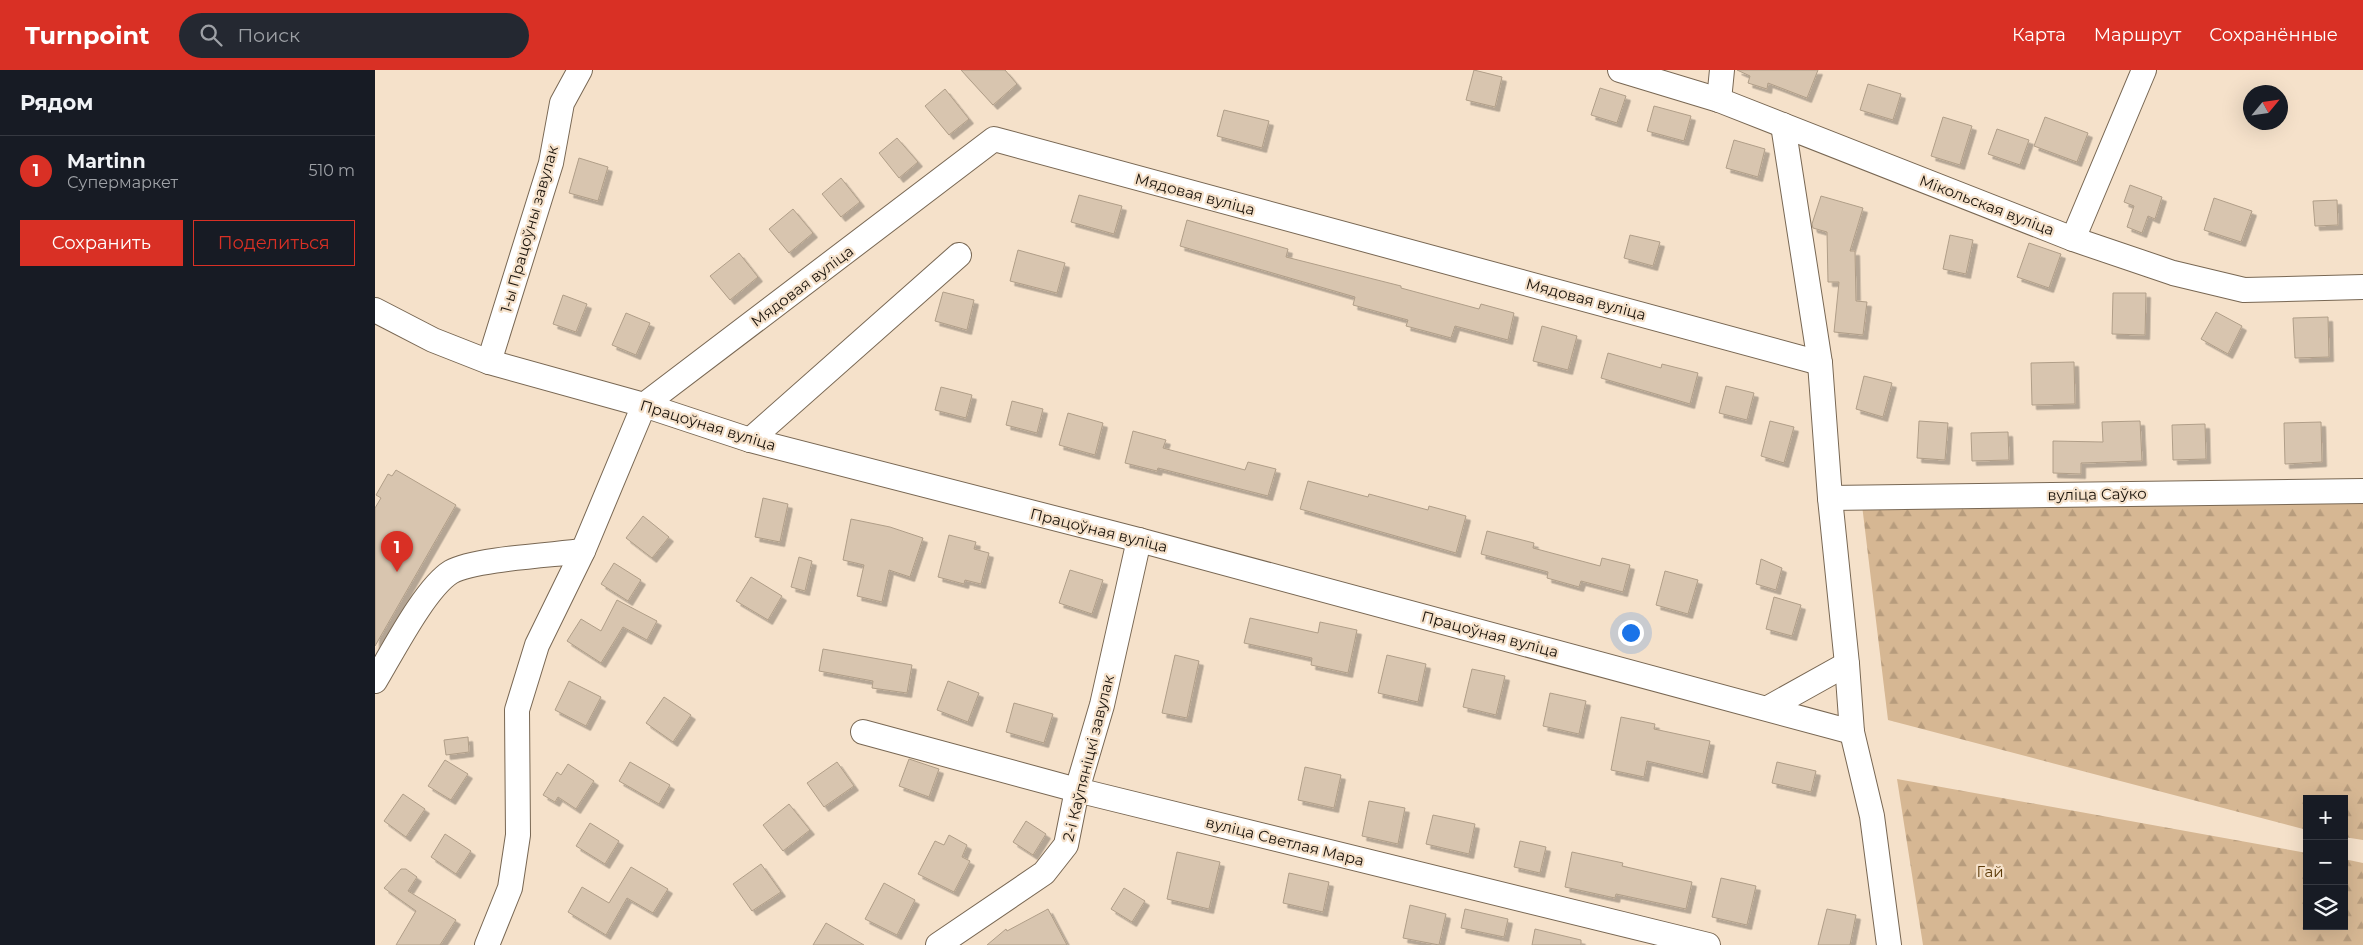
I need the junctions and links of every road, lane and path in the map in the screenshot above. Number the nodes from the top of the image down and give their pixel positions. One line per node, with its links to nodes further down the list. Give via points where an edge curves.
1 (580, 70): 11 (street, 1-ы Працоўны завулак, via 562,103 551,163)
2 (1620, 70): 5 (street, Мікольская вуліца)
3 (1722, 70): 5 (street)
4 (2144, 70): 7 (street)
5 (1719, 100): 6 (street, Мікольская вуліца)
6 (1783, 124): 7 (street, Мікольская вуліца); 12 (street)
7 (2073, 239): 9 (street, Мікольская вуліца, via 2173,273 2244,290)
8 (959, 255): 14 (street)
9 (2363, 287)
10 (375, 310): 11 (street, Працоўная вуліца, via 433,340)
11 (489, 362): 13 (street, Працоўная вуліца)
12 (1821, 363): 13 (street, Мядовая вуліца, via 994,139); 16 (street)
13 (644, 405): 14 (street, Працоўная вуліца); 18 (street)
14 (749, 440): 17 (street, Працоўная вуліца)
15 (2363, 491): 16 (street, вуліца Саўко)
16 (1830, 498): 19 (street)
17 (1139, 540): 21 (street, Працоўная вуліца); 24 (street, 2-і Каўпяніцкі завулак, via 1102,705)
18 (583, 551): 20 (street, via 475,564 452,572 432,589); 25 (street, via 537,645 517,710 518,835 510,888)
19 (1847, 664): 21 (street); 23 (street)
20 (375, 681)
21 (1768, 708): 23 (street, Працоўная вуліца)
22 (863, 732): 24 (street, вуліца Светлая Мара)
23 (1852, 732): 28 (street, via 1872,816)
24 (1077, 790): 26 (street, 2-і Каўпяніцкі завулак, via 1066,845 1044,874); 27 (street, вуліца Светлая Мара)
25 (487, 945)
26 (938, 945)
27 (1708, 945)
28 (1889, 945)

